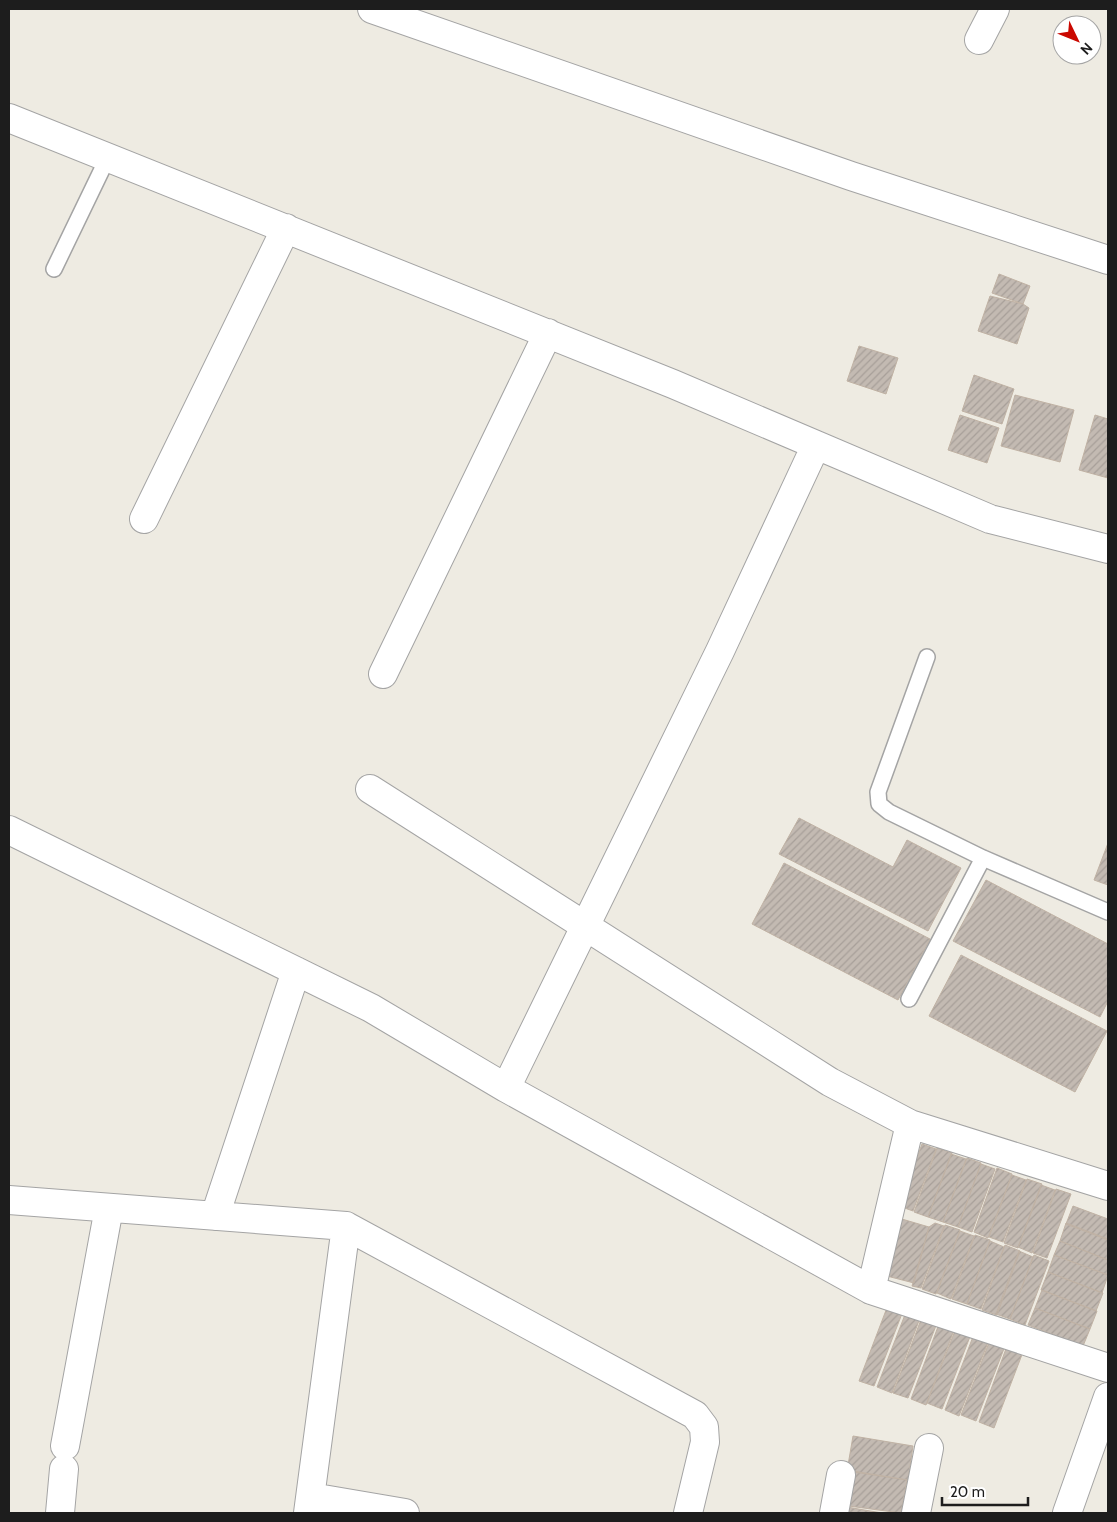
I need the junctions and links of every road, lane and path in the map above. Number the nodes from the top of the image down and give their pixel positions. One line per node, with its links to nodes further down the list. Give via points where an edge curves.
1 (372, 9): 7 (street, via 851,176)
2 (995, 9): 3 (street)
3 (980, 40)
4 (9, 118): 5 (street)
5 (108, 158): 6 (street); 8 (lane)
6 (286, 228): 9 (street); 11 (street)
7 (1108, 260)
8 (54, 268)
9 (548, 333): 10 (street); 14 (street)
10 (816, 445): 12 (street, via 990,519); 19 (street)
11 (144, 519)
12 (1108, 549)
13 (927, 656): 17 (lane, via 878,792 879,804)
14 (383, 674)
15 (370, 789): 19 (street)
16 (9, 830): 20 (street)
17 (983, 858): 18 (lane); 21 (lane)
18 (1108, 912)
19 (587, 925): 22 (street); 23 (street, via 830,1082)
20 (296, 971): 22 (street, via 371,1008); 27 (street)
21 (909, 999)
22 (506, 1088): 29 (street)
23 (910, 1124): 24 (street); 29 (street)
24 (1108, 1186)
25 (9, 1200): 26 (street)
26 (110, 1208): 27 (street); 35 (street, via 64,1457)
27 (215, 1216): 28 (street)
28 (346, 1226): 34 (street); 37 (street, via 695,1415 704,1427 705,1442)
29 (871, 1290): 30 (street)
30 (1108, 1368)
31 (1108, 1397): 40 (street)
32 (929, 1448): 39 (street)
33 (841, 1475): 38 (street)
34 (310, 1505): 36 (street)
35 (60, 1513)
36 (405, 1513)
37 (688, 1513)
38 (834, 1513)
39 (916, 1513)
40 (1068, 1513)

